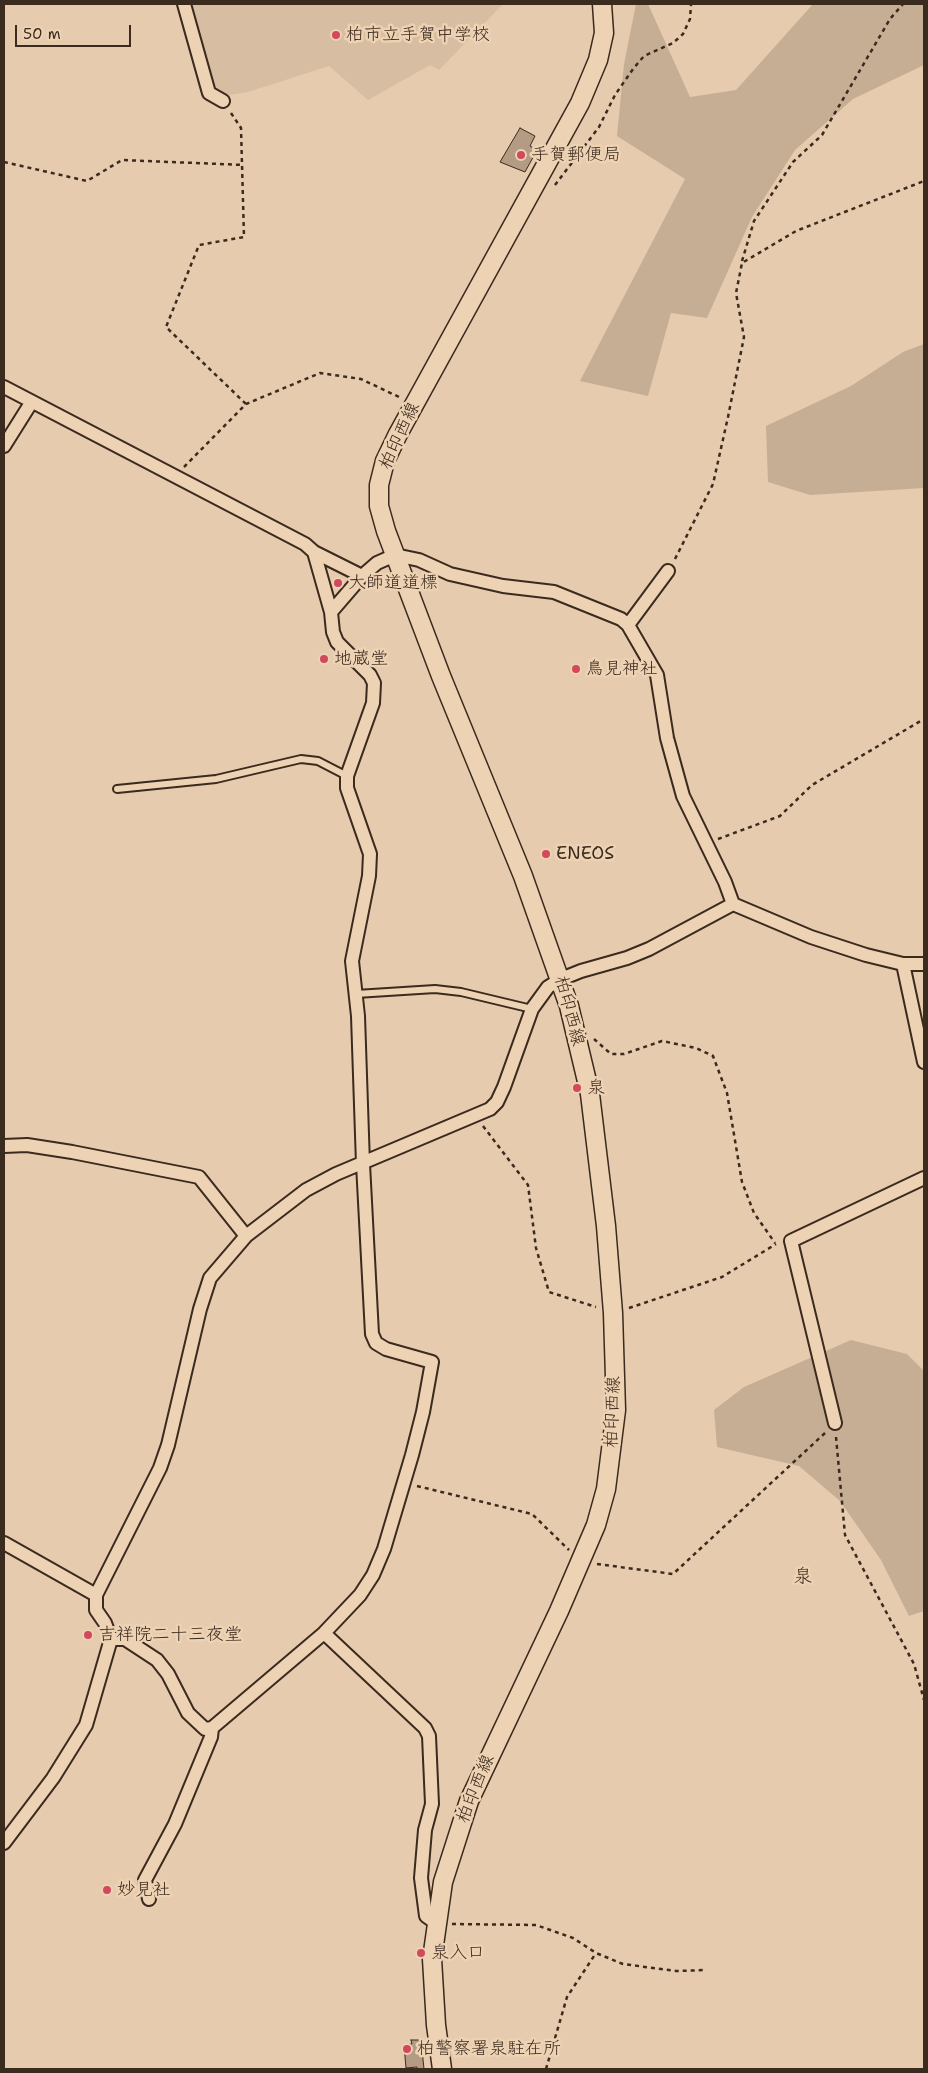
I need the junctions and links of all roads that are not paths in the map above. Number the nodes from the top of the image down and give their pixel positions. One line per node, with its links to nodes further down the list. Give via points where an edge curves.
1 (184, 4): 3 (street, via 209,92)
2 (602, 4): 8 (main road, 柏印西線, via 604,33 598,60 580,103 385,461 379,485 379,506)
3 (223, 102)
4 (4, 388): 5 (street)
5 (31, 403): 6 (street); 7 (street, via 305,544)
6 (4, 446)
7 (314, 552): 10 (street); 11 (street)
8 (395, 555): 10 (street, via 377,563); 12 (street, via 419,560 450,574 503,586 554,592 606,612); 18 (main road, 柏印西線)
9 (668, 571): 12 (street)
10 (362, 576): 11 (street)
11 (331, 612): 13 (street, via 337,642 374,683 373,703)
12 (628, 625): 15 (street, via 657,675 683,796)
13 (347, 776): 14 (lane, via 318,761 301,759 216,779); 19 (street, via 347,788 370,854 369,876 352,961)
14 (117, 788)
15 (733, 904): 16 (street, via 811,937); 18 (street, via 649,949)
16 (903, 964): 17 (street); 21 (street)
17 (924, 964)
18 (561, 979): 20 (street, via 548,988); 34 (main road, 柏印西線, via 590,1094 599,1158 613,1313 616,1410 612,1456 596,1525 581,1562 468,1801 443,1882)
19 (356, 994): 20 (lane, via 435,989); 23 (street)
20 (532, 1009): 23 (street, via 497,1102 490,1109)
21 (924, 1062)
22 (4, 1146): 25 (street, via 27,1145 72,1152 199,1177)
23 (363, 1164): 25 (street, via 306,1190); 29 (street, via 372,1334 376,1343 386,1349 432,1362 423,1412 384,1549 360,1595)
24 (924, 1178): 26 (street, via 792,1241)
25 (246, 1236): 28 (street, via 210,1278 162,1460 148,1496)
26 (835, 1423)
27 (4, 1543): 28 (street)
28 (96, 1596): 30 (street, via 96,1610)
29 (324, 1633): 31 (street); 34 (street, via 425,1728 429,1736 432,1804 421,1878 426,1916)
30 (111, 1638): 31 (street, via 139,1646 157,1660 188,1713 205,1729); 32 (street, via 86,1725 53,1778)
31 (212, 1728): 33 (street, via 211,1738 175,1824 145,1880)
32 (4, 1843)
33 (149, 1899)
34 (436, 1923): 35 (main road, 柏印西線, via 432,1959)
35 (442, 2069)

